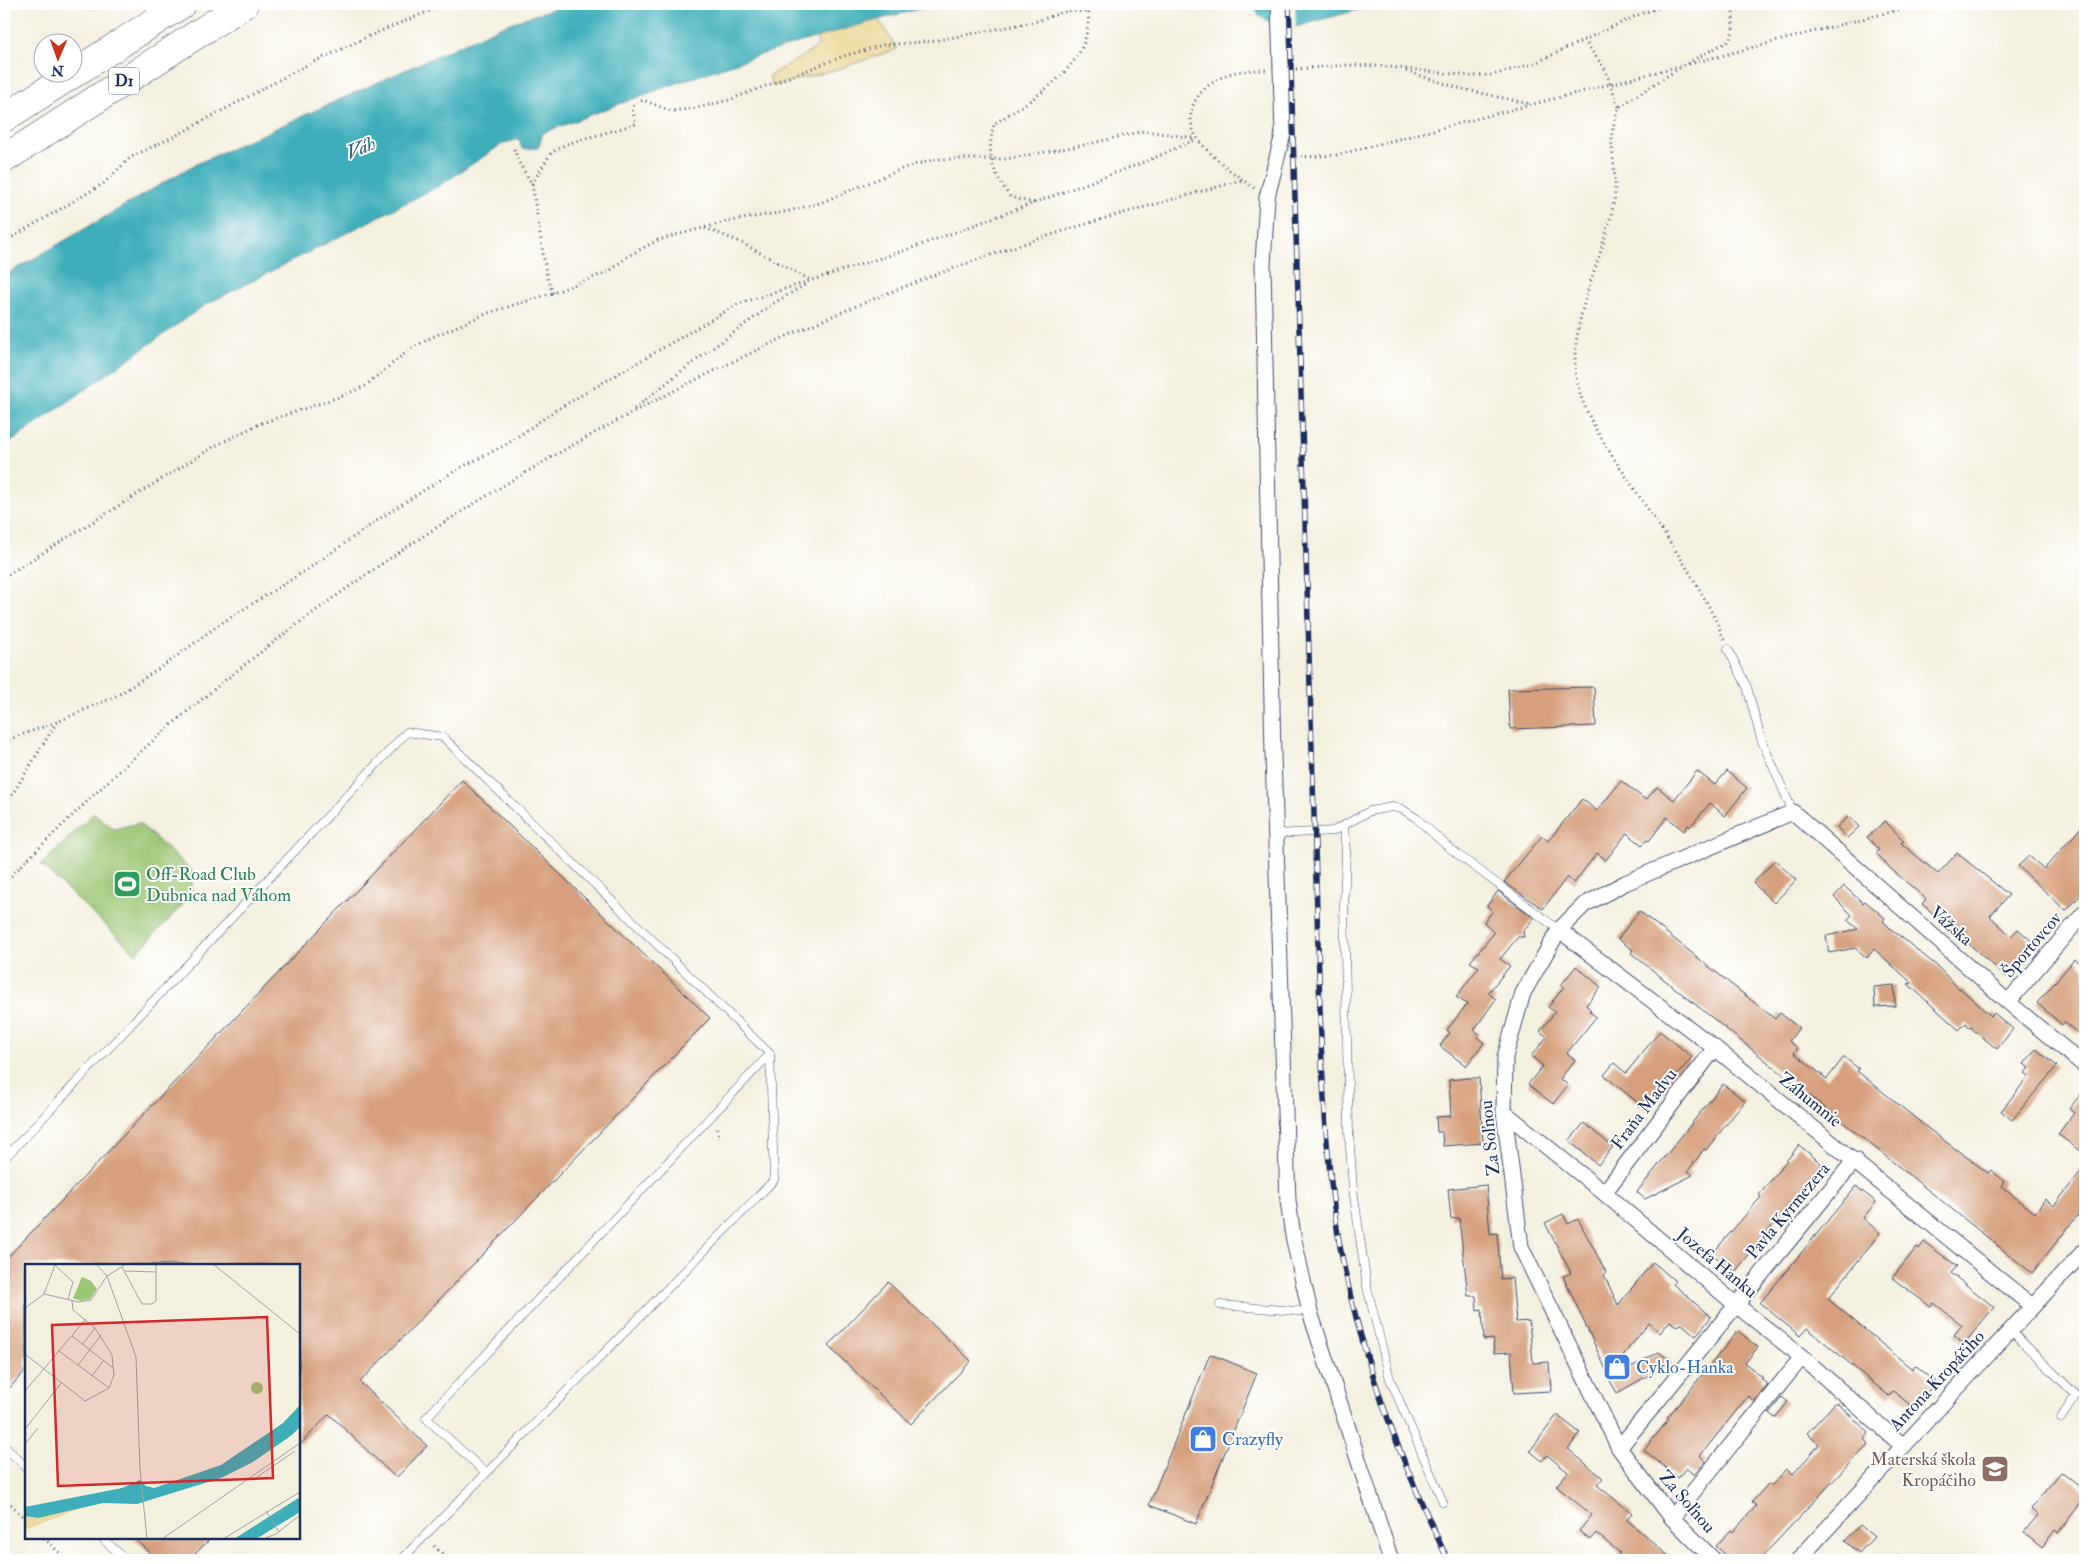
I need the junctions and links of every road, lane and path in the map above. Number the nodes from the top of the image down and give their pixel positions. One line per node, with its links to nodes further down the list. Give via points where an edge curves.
1 (182, 4): 15 (highway, D1)
2 (244, 4): 18 (highway, D1)
3 (446, 4): 24 (path, via 301,68 131,157 103,184)
4 (1089, 4): 9 (path)
5 (1279, 4): 35 (street, bridge, via 1283,134 1267,197 1263,264)
6 (1670, 4): 10 (path)
7 (1733, 4): 11 (path, via 1730,40)
8 (1920, 4): 11 (path)
9 (1089, 12): 19 (path, via 1087,31 1079,53 1057,79 994,124); 21 (path, via 1067,11 1034,22 933,41 883,46 844,56 729,100 697,108 671,111 643,100 632,108 636,124 566,144 551,153)
10 (1584, 40): 12 (path); 13 (path, via 1535,63 1493,75 1399,69 1478,93)
11 (1684, 66): 12 (path); 14 (path)
12 (1612, 84): 13 (path); 14 (path)
13 (1533, 104): 17 (path, via 1338,155)
14 (1619, 107): 29 (path, via 1611,142 1614,200 1584,304 1576,345 1575,368 1579,390 1598,434 1713,612)
15 (4, 118)
16 (514, 149): 21 (path)
17 (1302, 157)
18 (4, 159)
19 (991, 160): 22 (path, via 994,173 1010,198); 22 (path, via 1144,131 1197,138 1147,161); 23 (path, via 936,159 909,166 820,203)
20 (1242, 180): 27 (path, via 1053,234 889,292 775,342)
21 (532, 184): 26 (path, via 547,278)
22 (1036, 203): 25 (path)
23 (705, 228): 25 (path, via 738,241); 26 (path, via 658,240 628,256 610,271)
24 (4, 242)
25 (812, 281): 27 (path, via 774,303); 30 (path, via 738,304 658,350 388,513 118,695)
26 (553, 293): 28 (path, via 488,313 430,338 409,350 365,386 260,424 215,446)
27 (627, 415): 36 (path, via 562,450 458,514 288,631 132,759)
28 (4, 577)
29 (1728, 649): 33 (lane, via 1747,687 1761,739)
30 (58, 722): 31 (path); 32 (path)
31 (4, 741)
32 (4, 808)
33 (1792, 812): 38 (street, Za Soľnou, via 1625,883 1584,905); 39 (street, Vážska)
34 (1344, 826): 35 (lane, via 1323,832); 38 (lane, via 1358,816 1382,808 1392,807 1410,813 1448,847); 61 (lane, via 1349,1132 1365,1278 1390,1379)
35 (1276, 834): 51 (street, via 1288,1201)
36 (4, 883)
37 (2085, 912): 39 (street, Športovcov)
38 (1559, 930): 40 (street, Záhumnie); 43 (street, Za Soľnou, via 1523,993 1505,1058)
39 (2008, 1002): 42 (street, Vážska)
40 (1715, 1048): 45 (street, Záhumnie); 46 (street, Fraňa Madvu)
41 (770, 1054): 44 (lane, via 443,737 407,732); 59 (lane, via 774,1180); 59 (lane, via 426,1418)
42 (2085, 1066)
43 (1504, 1112): 46 (street, Jozefa Hanku); 57 (street, Za Soľnou, via 1521,1247)
44 (4, 1159)
45 (1854, 1160): 48 (street, Pavla Kyrmezera); 50 (street, Záhumnie)
46 (1604, 1193): 48 (street, Jozefa Hanku)
47 (2085, 1250): 50 (street, Antona Kropáčiho)
48 (1735, 1304): 53 (street, Jozefa Hanku); 57 (street, Pavla Kyrmezera)
49 (1220, 1305): 51 (lane)
50 (2032, 1306): 52 (street, Antona Kropáčiho)
51 (1310, 1312): 72 (street)
52 (2010, 1330): 54 (lane, via 2076,1395); 56 (street, Antona Kropáčiho)
53 (1802, 1357): 56 (street, Jozefa Hanku); 62 (street)
54 (2061, 1418)
55 (4, 1446): 58 (lane)
56 (1903, 1446): 74 (street, Antona Kropáčiho)
57 (1619, 1448): 62 (street, Za Soľnou)
58 (25, 1466)
59 (486, 1474): 71 (lane)
60 (4, 1498): 63 (path)
61 (1443, 1502)
62 (1672, 1518): 73 (street, Za Soľnou)
63 (25, 1519)
64 (45, 1539): 69 (path)
65 (103, 1539): 70 (lane)
66 (434, 1546): 68 (path)
67 (1900, 1552): 75 (path)
68 (445, 1556)
69 (67, 1560)
70 (126, 1560)
71 (401, 1560)
72 (1391, 1560)
73 (1714, 1560)
74 (1798, 1560)
75 (1897, 1560)

